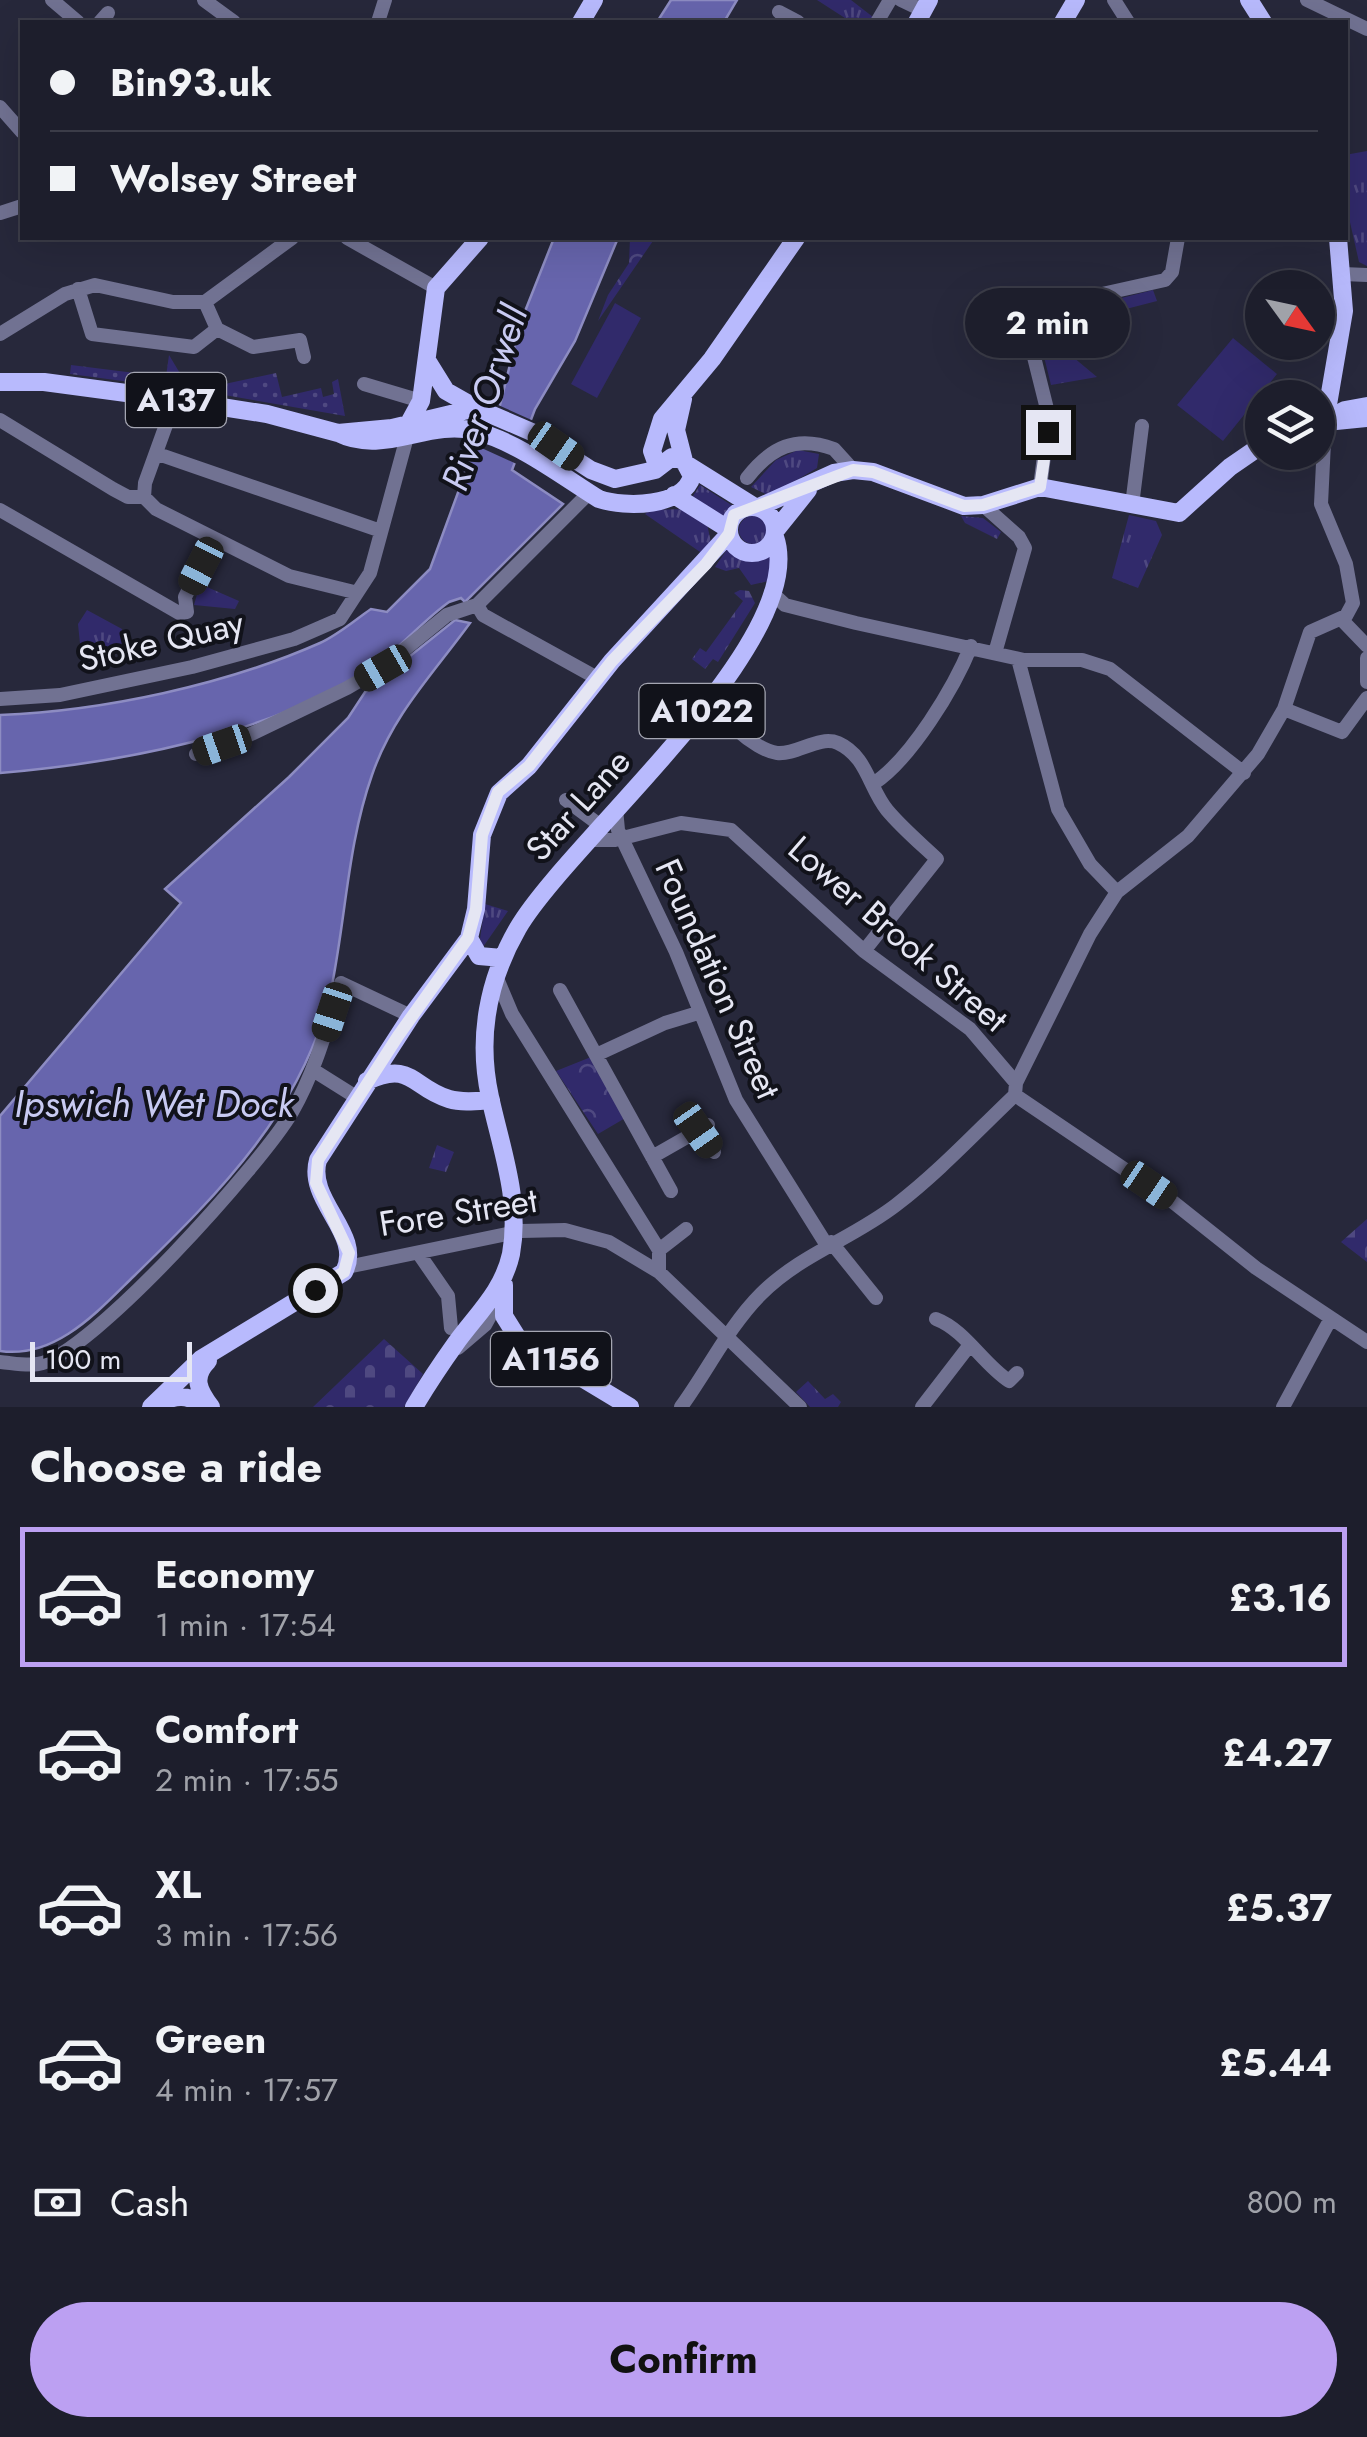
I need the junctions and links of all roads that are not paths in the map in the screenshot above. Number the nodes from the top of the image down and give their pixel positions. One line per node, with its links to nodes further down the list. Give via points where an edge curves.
1 (52, 0): 7 (street)
2 (205, 0): 8 (street)
3 (901, 0): 5 (street)
4 (1307, 0): 10 (street)
5 (923, 11)
6 (779, 12): 9 (street)
7 (76, 20)
8 (231, 20)
9 (794, 20)
10 (1367, 29)
11 (0, 107): 12 (street)
12 (20, 124)
13 (289, 240): 23 (street)
14 (351, 240): 21 (street)
15 (478, 240): 21 (main road)
16 (795, 240): 32 (main road)
17 (1178, 240): 53 (street, via 1172,272 1160,281 1056,304 1023,320 1049,417)
18 (1338, 240): 19 (main road)
19 (1342, 274): 20 (street); 29 (main road, via 1342,332)
20 (1367, 276)
21 (436, 288): 26 (main road)
22 (78, 289): 23 (street, via 94,285); 24 (street, via 92,334 188,347 202,345); 25 (street)
23 (205, 302): 24 (street)
24 (217, 329): 27 (street, via 252,347 300,340)
25 (0, 334)
26 (426, 352): 28 (main road); 36 (main road, via 438,382)
27 (304, 357)
28 (425, 374): 34 (main road); 37 (main road)
29 (1331, 380)
30 (0, 382): 33 (main road, A137)
31 (364, 384): 34 (street)
32 (685, 394): 47 (main road, via 676,420); 48 (main road, via 657,429)
33 (169, 399): 43 (main road, A137, via 338,433); 45 (street)
34 (421, 401): 43 (main road)
35 (1367, 406): 38 (main road)
36 (484, 410): 37 (main road, A137); 48 (main road, via 591,470 622,479)
37 (449, 411): 43 (main road, A137); 44 (main road)
38 (1335, 415)
39 (1367, 418): 41 (main road)
40 (0, 420): 56 (street, via 113,489)
41 (1335, 421)
42 (1142, 426): 58 (street)
43 (408, 430): 44 (main road, A137); 62 (street)
44 (479, 433): 54 (main road, A137)
45 (158, 454): 56 (street); 62 (street)
46 (1245, 459): 58 (main road, via 1180,512)
47 (686, 463): 48 (main road, via 672,457); 55 (main road, via 690,482); 59 (main road)
48 (656, 468): 55 (main road, via 656,485)
49 (853, 470): 51 (street, via 834,449 792,443 772,450); 52 (main road); 57 (main road, via 957,505)
50 (1322, 470): 68 (street, via 1322,510 1354,593)
51 (747, 478)
52 (815, 482): 59 (main road); 63 (main road)
53 (1040, 487): 57 (main road); 58 (main road)
54 (589, 493): 55 (main road, A137, via 636,505); 67 (street)
55 (671, 495): 61 (main road)
56 (144, 497): 64 (street)
57 (983, 505): 71 (street, via 1024,548)
58 (1132, 506)
59 (756, 507): 61 (main road, via 739,510); 63 (main road, via 771,516)
60 (0, 510): 64 (street, via 181,607)
61 (724, 528): 63 (main road, via 736,548 750,554 766,550); 74 (main road, A1022, via 714,552)
62 (381, 531): 65 (street, via 368,578)
63 (775, 534): 66 (main road, Star Lane / A1022)
64 (214, 539): 65 (street, via 289,576)
65 (354, 592): 78 (street, Stoke Quay, via 332,624 192,667 60,695)
66 (778, 599): 69 (street); 76 (main road, Star Lane / A1022)
67 (477, 605): 74 (street, via 483,615); 82 (street, via 447,615 348,688)
68 (1341, 619): 70 (street); 79 (street, via 1310,632)
69 (971, 646): 71 (street); 84 (street, via 930,718 890,773)
70 (1367, 646)
71 (996, 653): 72 (street)
72 (1018, 658): 83 (street, via 1082,660 1125,678); 89 (street, via 1058,808 1090,864)
73 (1367, 658): 75 (street)
74 (597, 678): 90 (main road, A1022, via 529,766 498,792 484,825)
75 (1367, 682)
76 (714, 693): 80 (main road, Star Lane / A1022); 81 (street)
77 (1367, 698): 79 (street, via 1342,732)
78 (0, 699)
79 (1284, 709): 83 (street)
80 (697, 718): 81 (street); 86 (main road, Star Lane / A1022)
81 (722, 718): 84 (street, via 778,753 840,744)
82 (196, 754)
83 (1244, 773): 89 (street, via 1188,836)
84 (874, 784): 91 (street, via 885,808 937,859)
85 (566, 800): 87 (street)
86 (616, 809): 87 (main road, Star Lane / A1022); 88 (street)
87 (596, 833): 88 (street, Lower Brook Street); 92 (main road, Star Lane / A1022, via 527,913)
88 (621, 838): 91 (street, Lower Brook Street, via 681,823 732,830); 94 (street, Foundation Street)
89 (1117, 892): 101 (street)
90 (468, 938): 92 (main road, via 479,956); 96 (main road, A1022)
91 (864, 951): 101 (street, Lower Brook Street, via 960,1020)
92 (499, 967): 95 (street); 97 (main road, Star Lane / A1022)
93 (560, 990): 98 (street)
94 (698, 1013): 98 (street); 108 (street, Foundation Street, via 736,1100)
95 (512, 1014): 97 (street, via 499,1010); 109 (street)
96 (410, 1016): 99 (street, via 341,983); 100 (main road, A1022)
97 (486, 1020): 102 (main road, Star Lane / A1022)
98 (596, 1054): 104 (street)
99 (314, 1070): 100 (street); 124 (street, via 228,1198 113,1311 38,1364)
100 (362, 1089): 102 (main road, via 391,1072 404,1073 449,1099); 111 (main road, via 316,1168 322,1198 349,1249)
101 (1016, 1089): 108 (street, via 894,1207); 118 (street, Lower Brook Street)
102 (491, 1100): 107 (main road, Star Lane / A1156)
103 (714, 1152): 104 (street, via 703,1128)
104 (652, 1158): 105 (street)
105 (671, 1191)
106 (686, 1229): 109 (street)
107 (514, 1232): 110 (street, Fore Street); 112 (street, Fore Street, via 588,1235 628,1250); 113 (main road, Star Lane / A1156)
108 (828, 1243): 114 (street, Foundation Street); 120 (street, via 773,1282)
109 (659, 1250): 112 (street)
110 (419, 1254): 111 (street, Fore Street); 115 (street)
111 (347, 1267): 123 (main road, Fore Street)
112 (659, 1272): 120 (street, Fore Street)
113 (504, 1282): 128 (main road, Star Lane / A1156); 129 (main road, A1156, via 504,1316 519,1340)
114 (876, 1298)
115 (452, 1310): 116 (street); 119 (street)
116 (472, 1310)
117 (936, 1319): 122 (street)
118 (1330, 1320): 121 (street, Lower Brook Street); 133 (street)
119 (451, 1328)
120 (729, 1336): 130 (street); 131 (street, Fore Street)
121 (1367, 1342)
122 (968, 1346): 125 (street, via 1009,1382); 132 (street)
123 (220, 1349): 126 (main road, Fore Street, via 179,1375); 127 (main road, via 197,1376)
124 (0, 1362)
125 (1017, 1373)
126 (154, 1407): 127 (main road, via 177,1396)
127 (208, 1407)
128 (414, 1407)
129 (630, 1407)
130 (681, 1407)
131 (800, 1407)
132 (922, 1407)
133 (1283, 1407)

